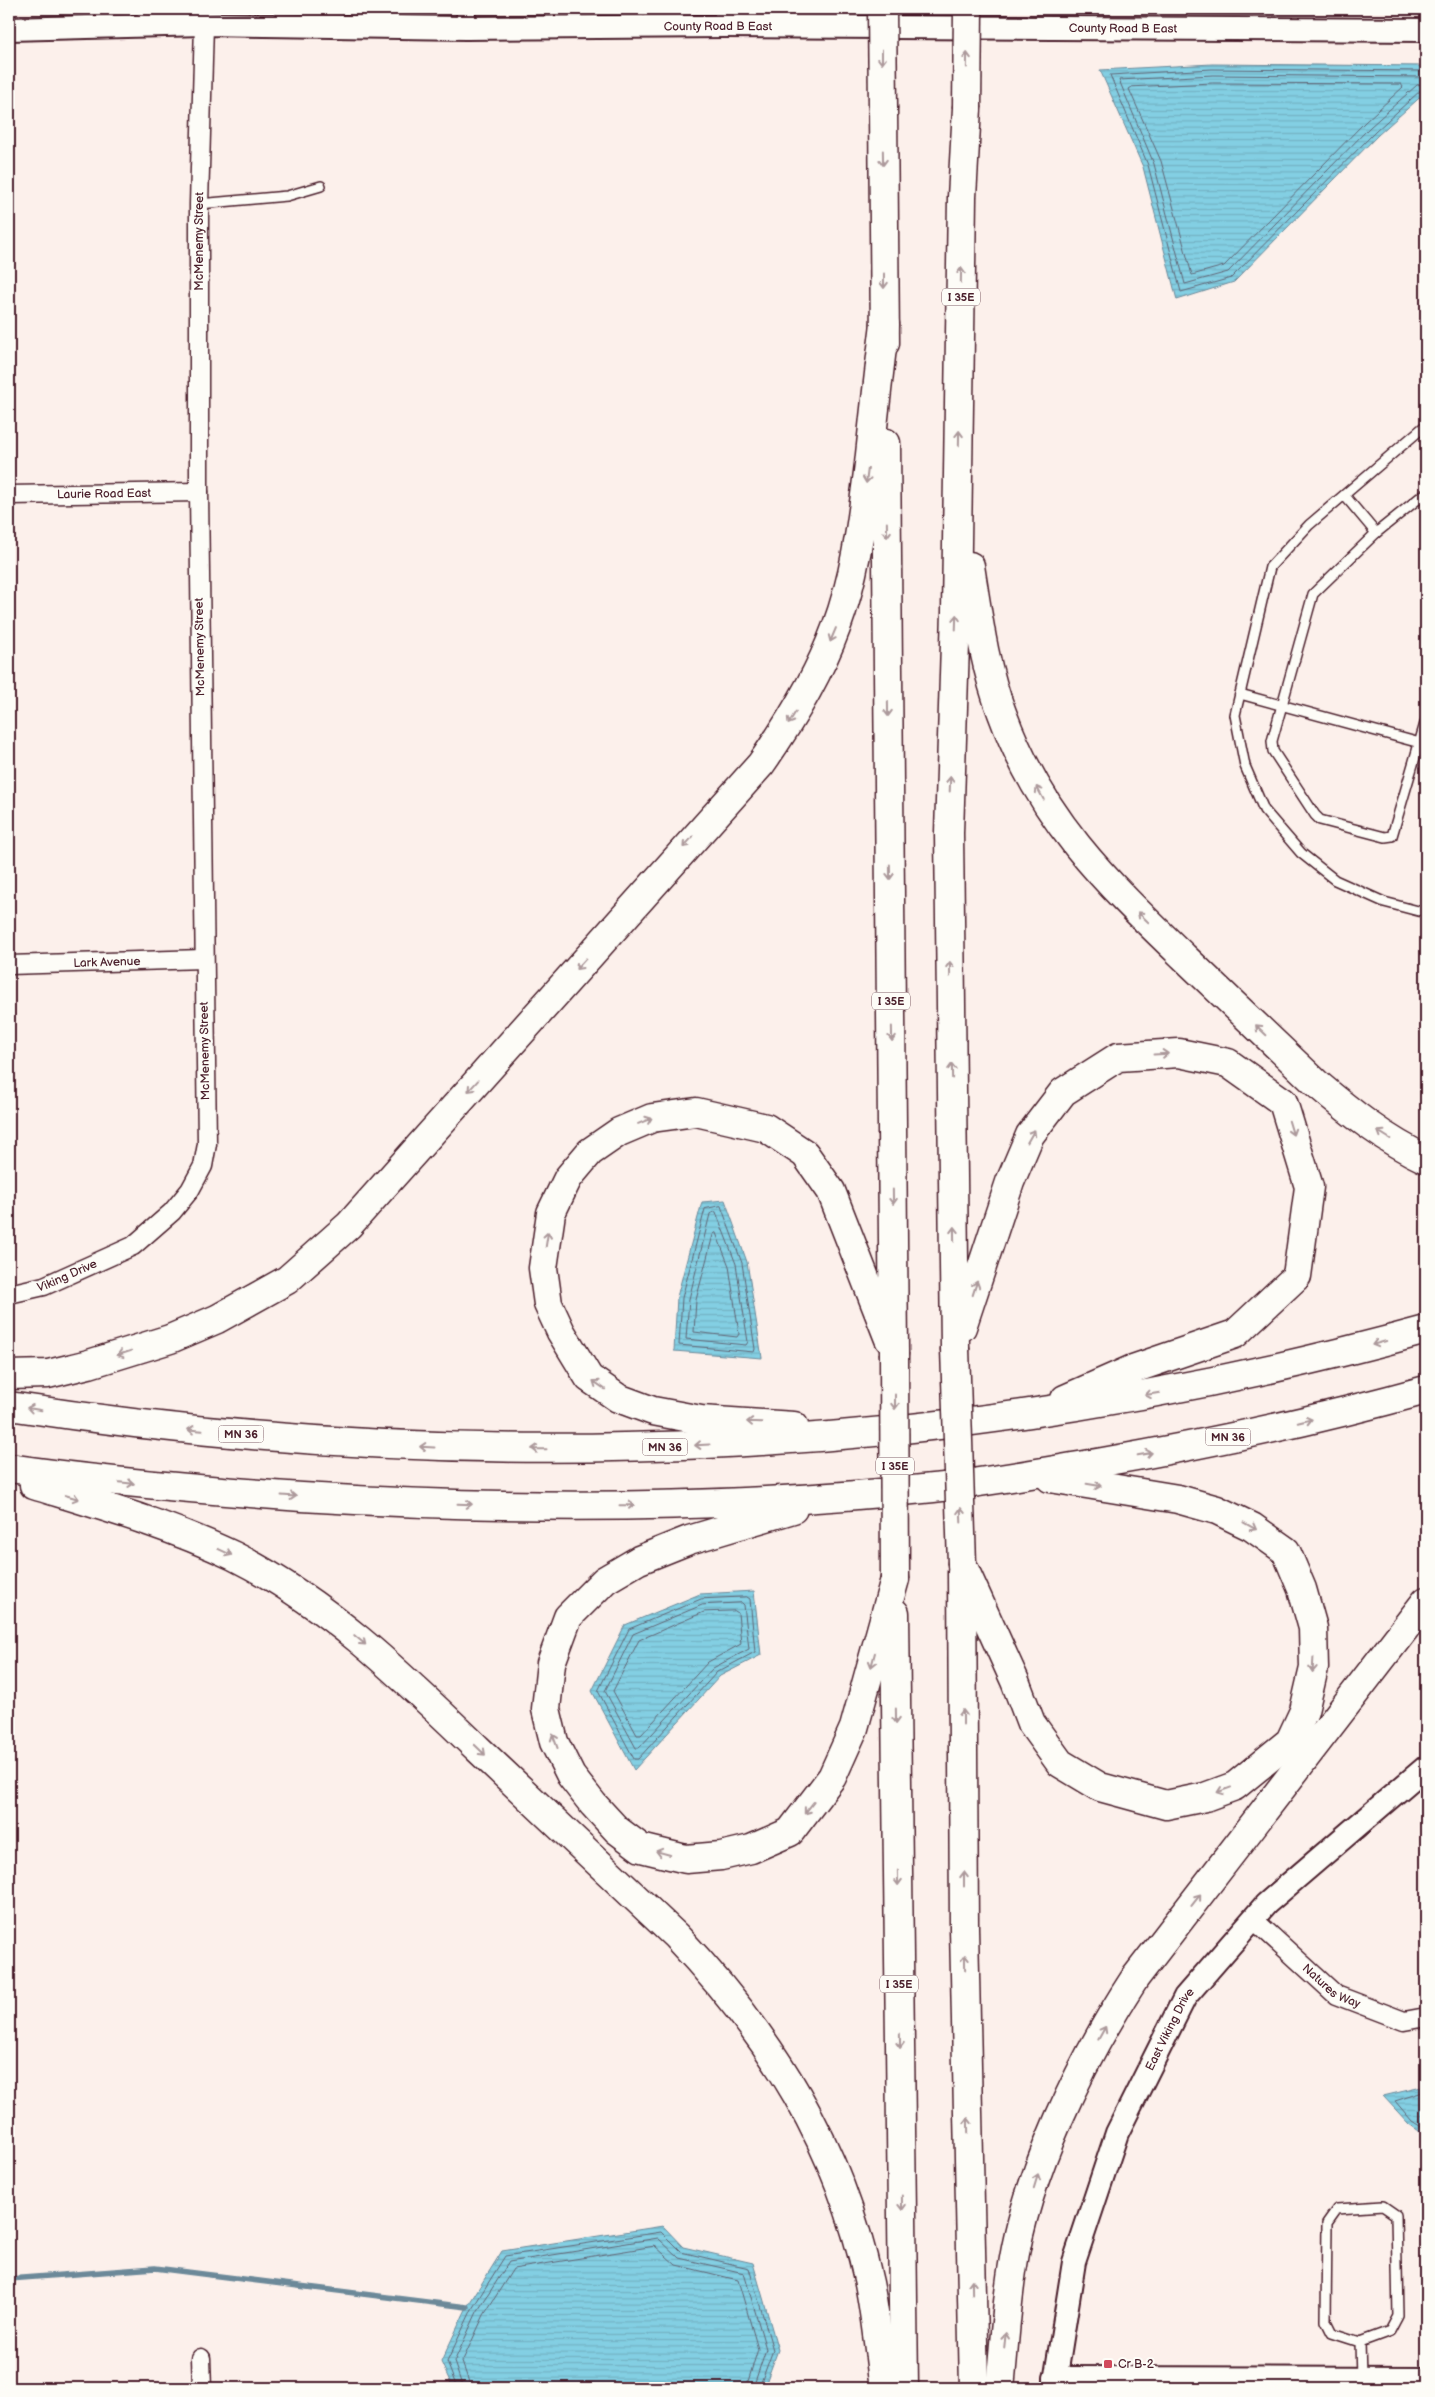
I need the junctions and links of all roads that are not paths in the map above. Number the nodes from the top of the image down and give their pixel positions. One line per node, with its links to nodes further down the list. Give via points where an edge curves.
1 (882, 9): 11 (highway, I 35E, one-way to 11, bridge)
2 (968, 9): 13 (highway, I 35E, one-way to 2, bridge)
3 (143, 17): 4 (street, County Road B East); 7 (street, County Road B East)
4 (203, 17): 5 (street, County Road B East); 10 (street, McMenemy Street)
5 (466, 18): 6 (street, County Road B East)
6 (724, 18): 8 (street, County Road B East)
7 (9, 29)
8 (1426, 30)
9 (321, 186): 10 (lane, via 287,196)
10 (199, 204): 14 (street, McMenemy Street)
11 (885, 324): 31 (highway, I 35E, one-way to 31); 32 (highway, one-way to 32, via 862,526 852,578 816,676 791,721 761,764 349,1225 287,1280 170,1339 48,1374)
12 (1426, 425): 17 (lane)
13 (958, 487): 26 (highway, one-way to 13, via 1380,1134 1316,1083 1110,886 1048,806 1022,760 989,673); 30 (highway, I 35E, one-way to 13, via 948,833)
14 (199, 492): 15 (street, Laurie Road East); 24 (street, McMenemy Street)
15 (9, 495)
16 (1426, 495): 18 (lane)
17 (1345, 496): 18 (lane); 19 (lane, via 1309,525 1270,567)
18 (1376, 534): 20 (lane, via 1313,594)
19 (1240, 694): 20 (lane); 23 (lane, via 1235,715 1246,766 1264,810 1295,846 1335,880 1384,902)
20 (1282, 704): 22 (lane); 22 (lane, via 1272,741 1273,751 1315,815 1329,822 1392,836)
21 (1426, 720): 22 (lane)
22 (1420, 743)
23 (1426, 913)
24 (203, 959): 25 (street, Lark Avenue); 27 (street, McMenemy Street, via 206,1144 203,1166 190,1190 172,1212 133,1246)
25 (9, 965)
26 (1426, 1159)
27 (123, 1250): 28 (street, Viking Drive, via 44,1286)
28 (9, 1294)
29 (1426, 1330): 35 (highway, MN 36, one-way to 35, via 1219,1382)
30 (957, 1339): 35 (highway, one-way to 35, via 1010,1182 1030,1135 1063,1092 1118,1057 1179,1053 1228,1063 1283,1102 1309,1187 1297,1276 1235,1334 1133,1369); 41 (highway, I 35E, one-way to 30, bridge)
31 (893, 1346): 36 (highway, one-way to 31, via 771,1423 701,1420 652,1411 618,1398 589,1378 548,1304 542,1268 551,1213 568,1178 590,1152 619,1132 652,1118 696,1112 766,1128 805,1154 831,1191); 42 (highway, I 35E, one-way to 42, bridge)
32 (9, 1375)
33 (1426, 1390): 38 (highway, MN 36, one-way to 33, via 1277,1427)
34 (9, 1406): 36 (highway, MN 36, one-way to 34, via 651,1448 447,1448 191,1430)
35 (1029, 1415): 36 (highway, MN 36)
36 (855, 1433)
37 (9, 1468): 40 (highway, MN 36, one-way to 40, via 200,1490 382,1502 577,1506)
38 (1028, 1475): 40 (highway, MN 36, via 935,1488); 41 (highway, one-way to 41, via 1178,1499 1217,1510 1252,1527 1286,1550 1313,1628 1314,1660 1304,1711 1290,1741 1235,1786 1205,1797 1166,1805 1100,1787 1060,1763 1032,1723)
39 (9, 1478): 53 (highway, one-way to 53, via 178,1531 235,1557 290,1588 342,1624 395,1670 689,1950 745,2013 779,2063 834,2169 854,2225 869,2283)
40 (837, 1496): 42 (highway, one-way to 40, via 854,1728 832,1777 790,1832 751,1849 721,1856 686,1859 641,1848 617,1830 571,1776 554,1742 546,1710 551,1662 568,1617 605,1580 639,1560 689,1540)
41 (964, 1571): 55 (highway, I 35E, one-way to 41, via 964,1928)
42 (895, 1580): 54 (highway, I 35E, one-way to 54)
43 (1426, 1601): 56 (highway, one-way to 43, via 1012,2270 1025,2218 1043,2161 1089,2056 1135,1978)
44 (1426, 1767): 45 (street, East Viking Drive, via 1266,1904)
45 (1253, 1919): 46 (street, Natures Way, via 1336,1994 1404,2021); 51 (street, East Viking Drive, via 1185,1997 1118,2133 1074,2262)
46 (1426, 2017)
47 (1360, 2342): 47 (lane, via 1390,2331 1398,2316 1396,2215 1383,2206 1338,2208 1327,2223 1326,2321 1332,2333); 49 (lane)
48 (201, 2358): 52 (street)
49 (1362, 2379): 50 (street); 51 (street)
50 (1426, 2379)
51 (1054, 2383)
52 (202, 2388)
53 (884, 2388)
54 (904, 2388)
55 (974, 2388)
56 (1000, 2388)

